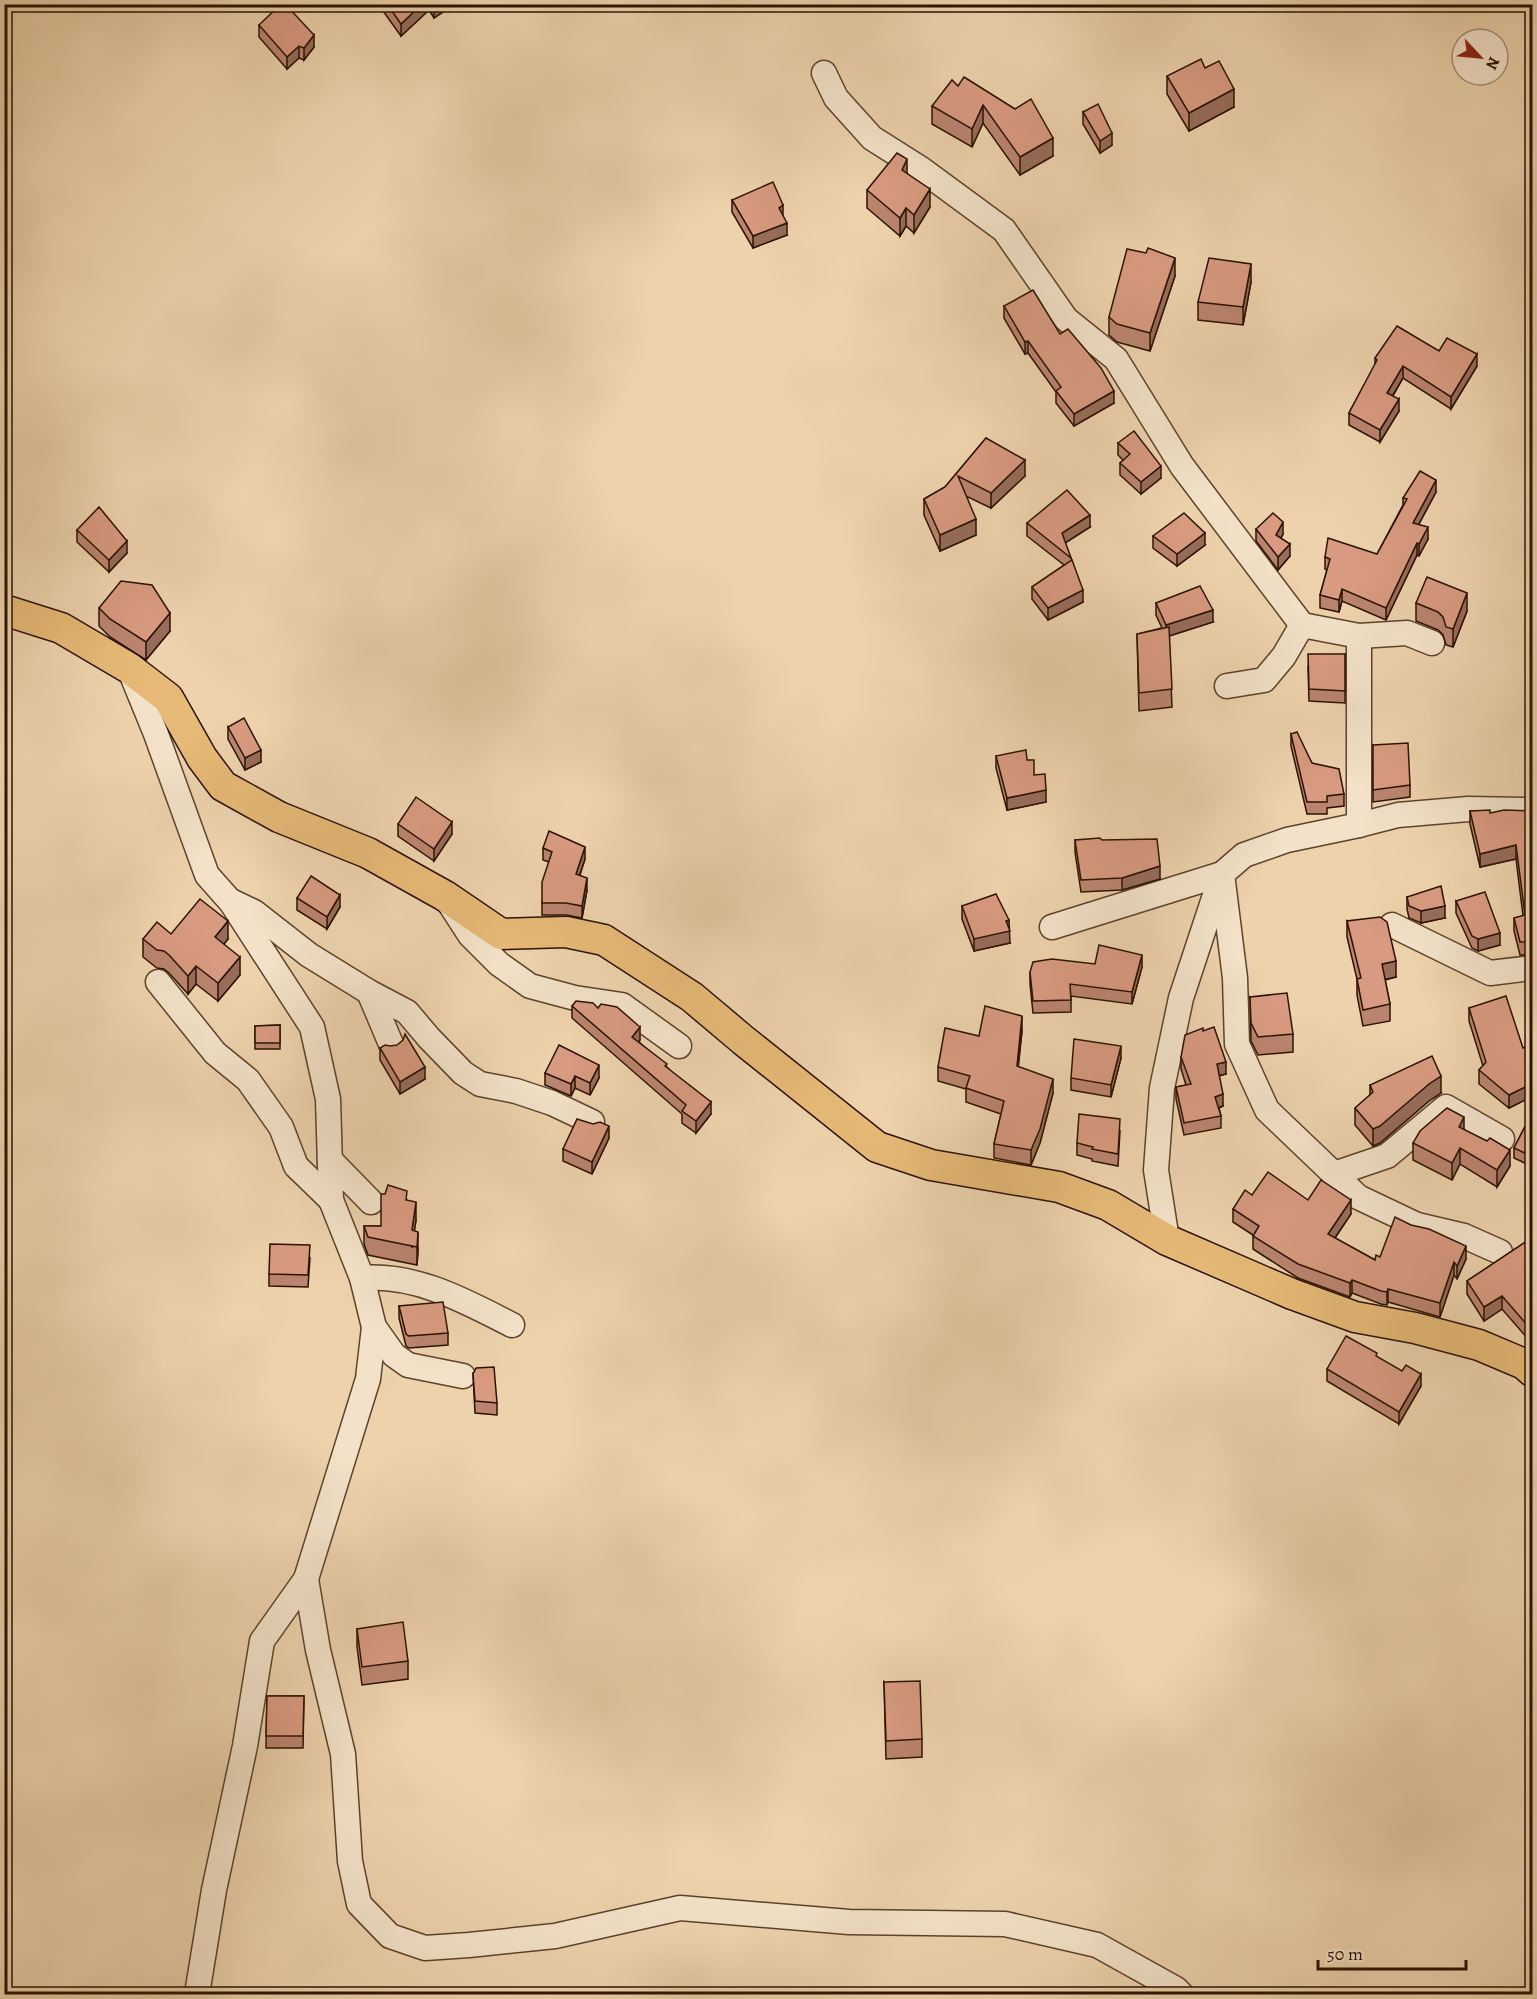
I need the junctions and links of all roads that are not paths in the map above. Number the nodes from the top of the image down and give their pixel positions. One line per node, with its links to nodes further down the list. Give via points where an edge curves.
1 (824, 73): 3 (street, via 836,98 872,138 1004,230 1066,319 1116,359 1182,466)
2 (4, 610): 6 (main road, via 62,628)
3 (1302, 625): 4 (street); 7 (street, via 1264,680)
4 (1359, 636): 5 (street, via 1407,633); 9 (street)
5 (1432, 643)
6 (129, 668): 11 (main road, via 168,698 223,786 279,818 368,853); 12 (street, via 207,875)
7 (1227, 686)
8 (1533, 810): 9 (street, via 1398,814)
9 (1359, 825): 10 (street, via 1266,847 1244,855)
10 (1222, 874): 14 (street); 23 (street, via 1235,978 1237,1044 1267,1110); 26 (street, via 1181,998 1162,1088 1156,1170)
11 (445, 896): 19 (street, via 470,934 499,964 530,986 622,1005); 26 (main road, via 501,934 566,932 604,940 692,997 877,1147 931,1165 1059,1187 1108,1206)
12 (231, 902): 17 (street, via 254,912 309,955); 22 (street, via 312,1027 328,1099)
13 (1392, 926): 15 (street, via 1490,973)
14 (1052, 927)
15 (1533, 968)
16 (158, 982): 24 (street, via 215,1053 248,1080 281,1127 296,1166)
17 (369, 992): 18 (street); 20 (street, via 407,1012 463,1074 480,1084 552,1103)
18 (391, 1044)
19 (679, 1046)
20 (592, 1122)
21 (1502, 1139): 23 (street, via 1446,1107 1387,1156)
22 (330, 1160): 24 (street); 25 (street)
23 (1334, 1174): 27 (street, via 1358,1197 1417,1225 1464,1236)
24 (331, 1200): 28 (street)
25 (371, 1202)
26 (1167, 1240): 31 (main road, via 1355,1317 1479,1345)
27 (1500, 1252)
28 (362, 1278): 29 (street, via 414,1282); 30 (street)
29 (512, 1325)
30 (374, 1327): 32 (street, via 394,1355 408,1365); 33 (street, via 368,1379)
31 (1533, 1371)
32 (463, 1376)
33 (306, 1579): 34 (street, via 262,1641); 35 (street, via 343,1754 350,1861 359,1904 390,1936 425,1948 469,1945 555,1936 680,1908 849,1922 1005,1924 1097,1946)
34 (197, 1995)
35 (1181, 1995)

